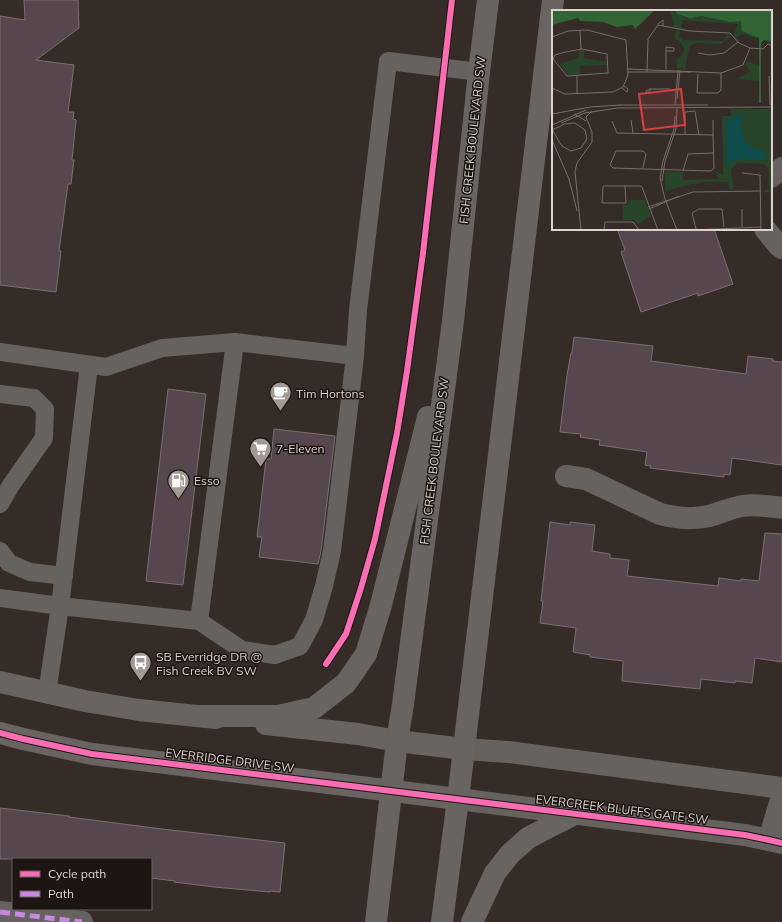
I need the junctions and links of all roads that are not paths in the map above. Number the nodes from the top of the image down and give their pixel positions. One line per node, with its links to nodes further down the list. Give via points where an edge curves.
1 (488, 0): 3 (main road, FISH CREEK BOULEVARD SW)
2 (553, 0): 27 (main road)
3 (479, 72): 8 (main road, FISH CREEK BOULEVARD SW); 11 (lane, via 388,61 358,310)
4 (782, 168): 5 (street)
5 (772, 176)
6 (766, 230): 7 (street)
7 (782, 248)
8 (453, 320): 24 (main road, via 381,605 366,654 346,683 314,708 278,716); 26 (main road, FISH CREEK BOULEVARD SW)
9 (235, 342): 11 (lane); 12 (lane, via 162,348 106,367); 21 (lane)
10 (0, 352): 12 (lane)
11 (355, 356): 21 (lane, via 332,551 314,620 300,646 275,655 242,650)
12 (89, 365): 18 (lane)
13 (0, 394): 15 (lane, via 34,398 45,409 44,438)
14 (566, 476): 16 (street, via 586,479 660,514 672,517 707,516 741,506)
15 (0, 504)
16 (782, 508)
17 (0, 551): 18 (lane, via 9,563 30,572)
18 (64, 576): 20 (lane)
19 (0, 598): 20 (lane)
20 (60, 606): 21 (lane); 23 (lane)
21 (200, 620)
22 (0, 682): 23 (main road)
23 (47, 693): 24 (main road, via 139,710)
24 (203, 716): 26 (main road)
25 (0, 733): 29 (main road, EVERRIDGE DRIVE SW, via 92,754)
26 (397, 741): 27 (main road); 29 (main road, FISH CREEK BOULEVARD SW)
27 (464, 749): 28 (street, via 508,752); 31 (main road)
28 (782, 788)
29 (391, 791): 31 (main road, EVERRIDGE DRIVE SW); 36 (main road, FISH CREEK BOULEVARD SW)
30 (782, 796): 33 (street)
31 (458, 799): 32 (street, EVERCREEK BLUFFS GATE SW); 37 (main road)
32 (575, 814): 33 (street, EVERCREEK BLUFFS GATE SW); 38 (main road, via 528,838 510,854 495,873)
33 (776, 841)
34 (0, 912): 35 (street)
35 (82, 922)
36 (376, 922)
37 (442, 922)
38 (472, 922)

